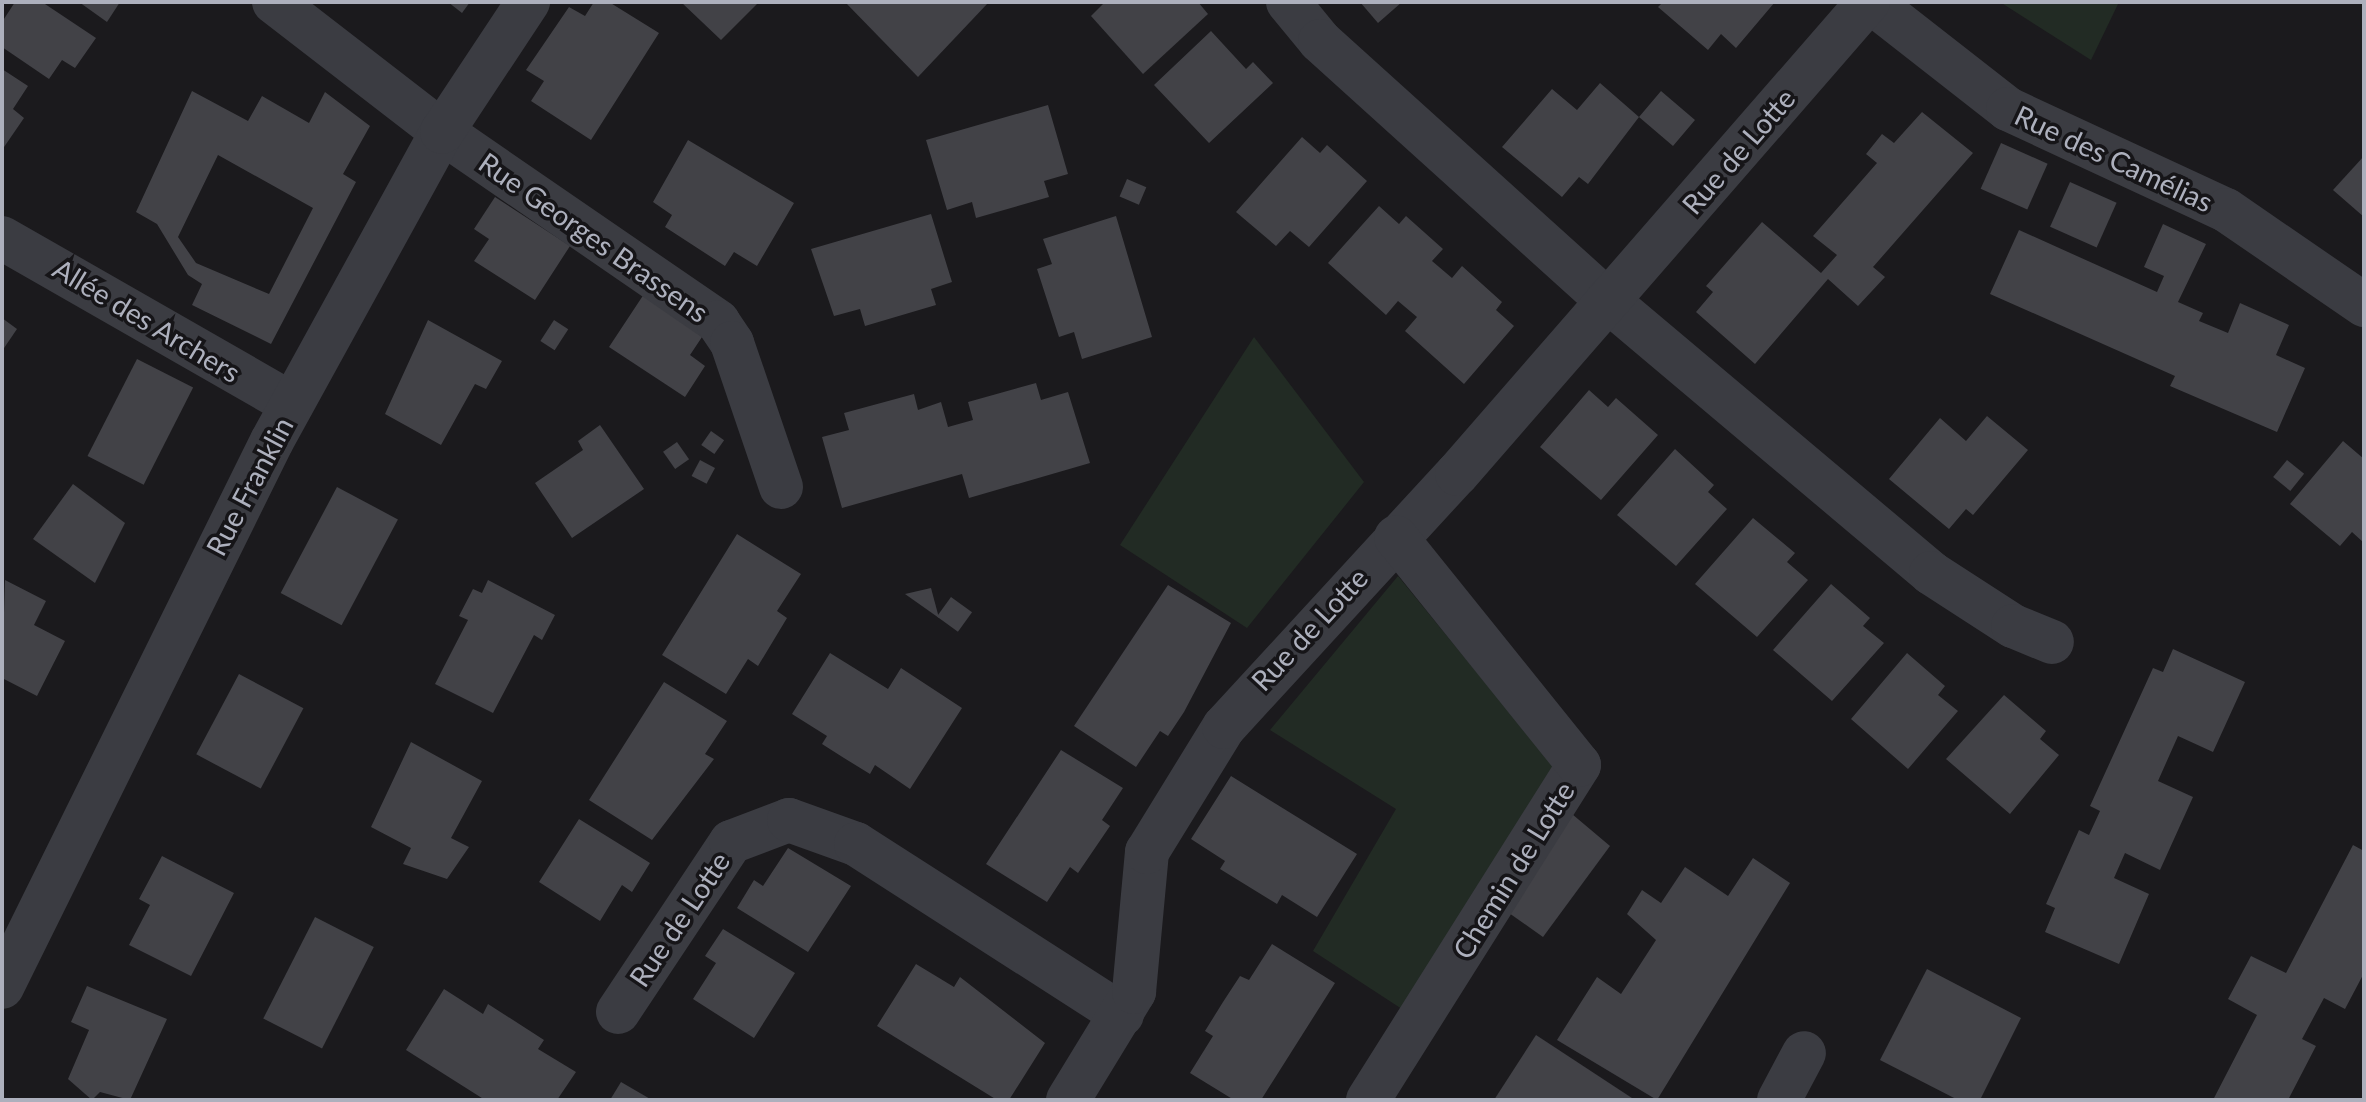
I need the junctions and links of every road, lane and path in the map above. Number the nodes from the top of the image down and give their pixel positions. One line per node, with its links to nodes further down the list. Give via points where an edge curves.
1 (274, 2): 5 (street, Rue Georges Brassens)
2 (528, 2): 5 (street, Rue Franklin)
3 (1288, 2): 7 (street, via 1320,41)
4 (1870, 2): 7 (street, Rue de Lotte); 8 (street, Rue des Camélias, via 2008,109 2226,210)
5 (442, 132): 9 (street, Rue Franklin); 10 (street, Rue Georges Brassens, via 718,322 732,343)
6 (2, 238): 9 (street, Allée des Archers)
7 (1607, 300): 11 (street, Rue de Lotte); 12 (street, via 1931,573 2013,626)
8 (2364, 305)
9 (292, 404): 13 (street, Rue Franklin, via 167,641)
10 (781, 487)
11 (1396, 537): 15 (street, Rue de Lotte, via 1247,696 1161,826 1141,870 1140,970); 18 (street, Chemin de Lotte, via 1579,765)
12 (2052, 642)
13 (2, 987)
14 (618, 1012): 15 (street, Rue de Lotte, via 723,851 759,826 789,820 856,844)
15 (1122, 1015): 17 (street, Rue de Lotte)
16 (1804, 1053): 19 (street)
17 (1068, 1100)
18 (1368, 1100)
19 (1779, 1100)

